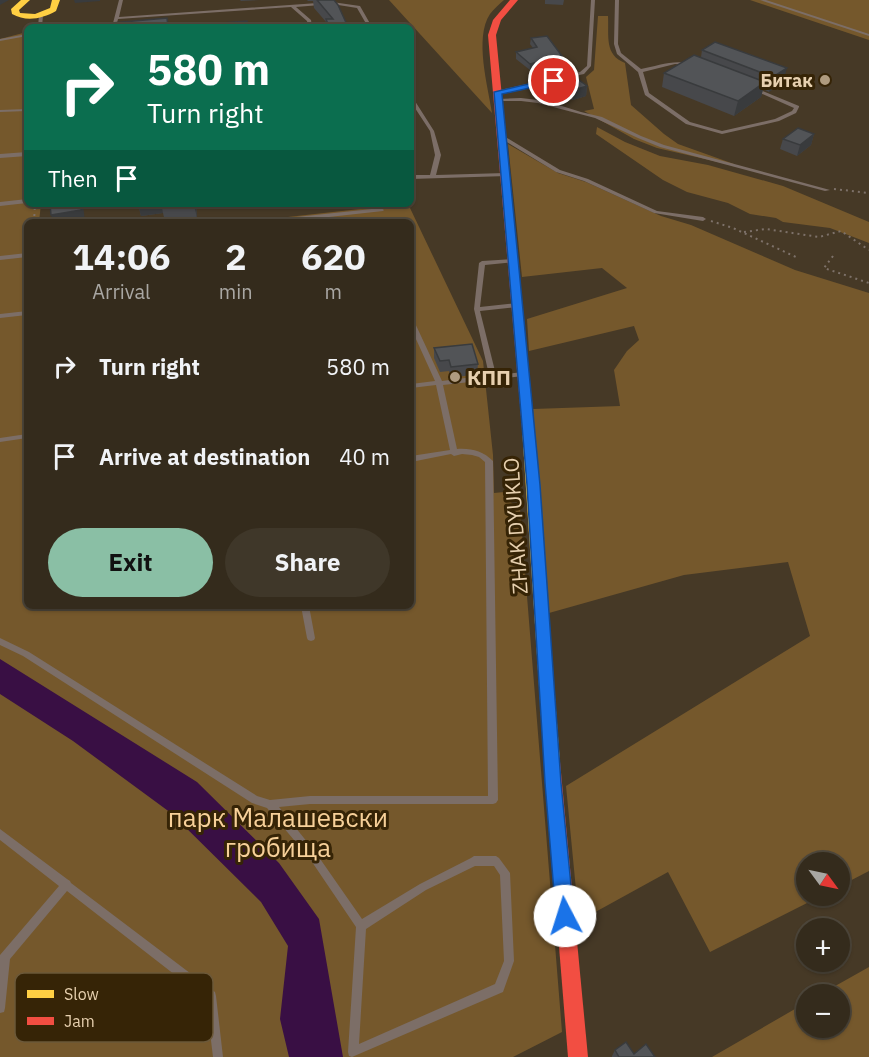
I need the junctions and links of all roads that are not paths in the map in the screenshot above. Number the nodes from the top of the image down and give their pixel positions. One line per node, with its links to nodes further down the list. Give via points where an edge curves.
1 (26, 0): 10 (street, via 15,9 16,14)
2 (56, 0): 10 (street)
3 (121, 0): 9 (lane)
4 (514, 0): 20 (street, ZHAK DYUKLO, via 497,20 492,35)
5 (593, 0): 20 (lane, via 589,66 582,73)
6 (617, 0): 18 (lane, via 619,54)
7 (762, 0): 14 (lane)
8 (291, 5): 9 (lane); 12 (lane); 13 (lane, via 350,4 359,7)
9 (117, 18): 11 (lane)
10 (41, 21)
11 (115, 24)
12 (310, 24)
13 (368, 24)
14 (869, 35)
15 (24, 36): 16 (lane)
16 (0, 40)
17 (696, 67): 18 (lane, via 680,63)
18 (640, 71): 19 (lane, via 646,94 688,123 716,133 777,120 797,106)
19 (747, 86)
20 (498, 96): 24 (street, ZHAK DYUKLO); 30 (lane, via 552,102 600,117 662,147)
21 (414, 103): 28 (lane, via 432,131 438,155)
22 (24, 110): 23 (lane)
23 (0, 111)
24 (502, 136): 27 (street, ZHAK DYUKLO); 35 (lane, via 558,171 656,212)
25 (24, 154): 26 (lane)
26 (0, 156)
27 (505, 175): 28 (lane); 38 (street, ZHAK DYUKLO)
28 (433, 176): 29 (lane)
29 (414, 177)
30 (827, 190)
31 (24, 201): 32 (lane)
32 (0, 204)
33 (381, 210): 34 (lane)
34 (296, 219)
35 (703, 219)
36 (24, 255): 37 (lane)
37 (0, 258)
38 (513, 261): 39 (street, ZHAK DYUKLO); 40 (lane, via 482,263)
39 (517, 305): 40 (lane); 44 (street, ZHAK DYUKLO)
40 (477, 309): 45 (lane)
41 (24, 313): 42 (lane)
42 (0, 316)
43 (414, 328): 46 (lane)
44 (523, 374): 45 (lane); 64 (street, ZHAK DYUKLO)
45 (493, 378): 46 (lane)
46 (439, 382): 47 (lane); 50 (lane)
47 (414, 386)
48 (24, 436): 49 (lane)
49 (0, 440)
50 (454, 453): 51 (lane); 55 (lane, via 472,451 489,461 493,800 310,800)
51 (414, 459)
52 (306, 609): 53 (lane)
53 (311, 638)
54 (0, 641): 55 (lane, via 255,800)
55 (270, 804): 58 (lane, via 313,856)
56 (0, 834): 57 (lane)
57 (67, 884): 59 (lane); 60 (lane)
58 (361, 926): 58 (lane, via 353,1052 499,987 509,961 505,873 496,861 474,861)
59 (3, 960): 61 (lane)
60 (181, 973)
61 (0, 1008)
62 (213, 1013): 63 (lane)
63 (218, 1057)
64 (578, 1057)

